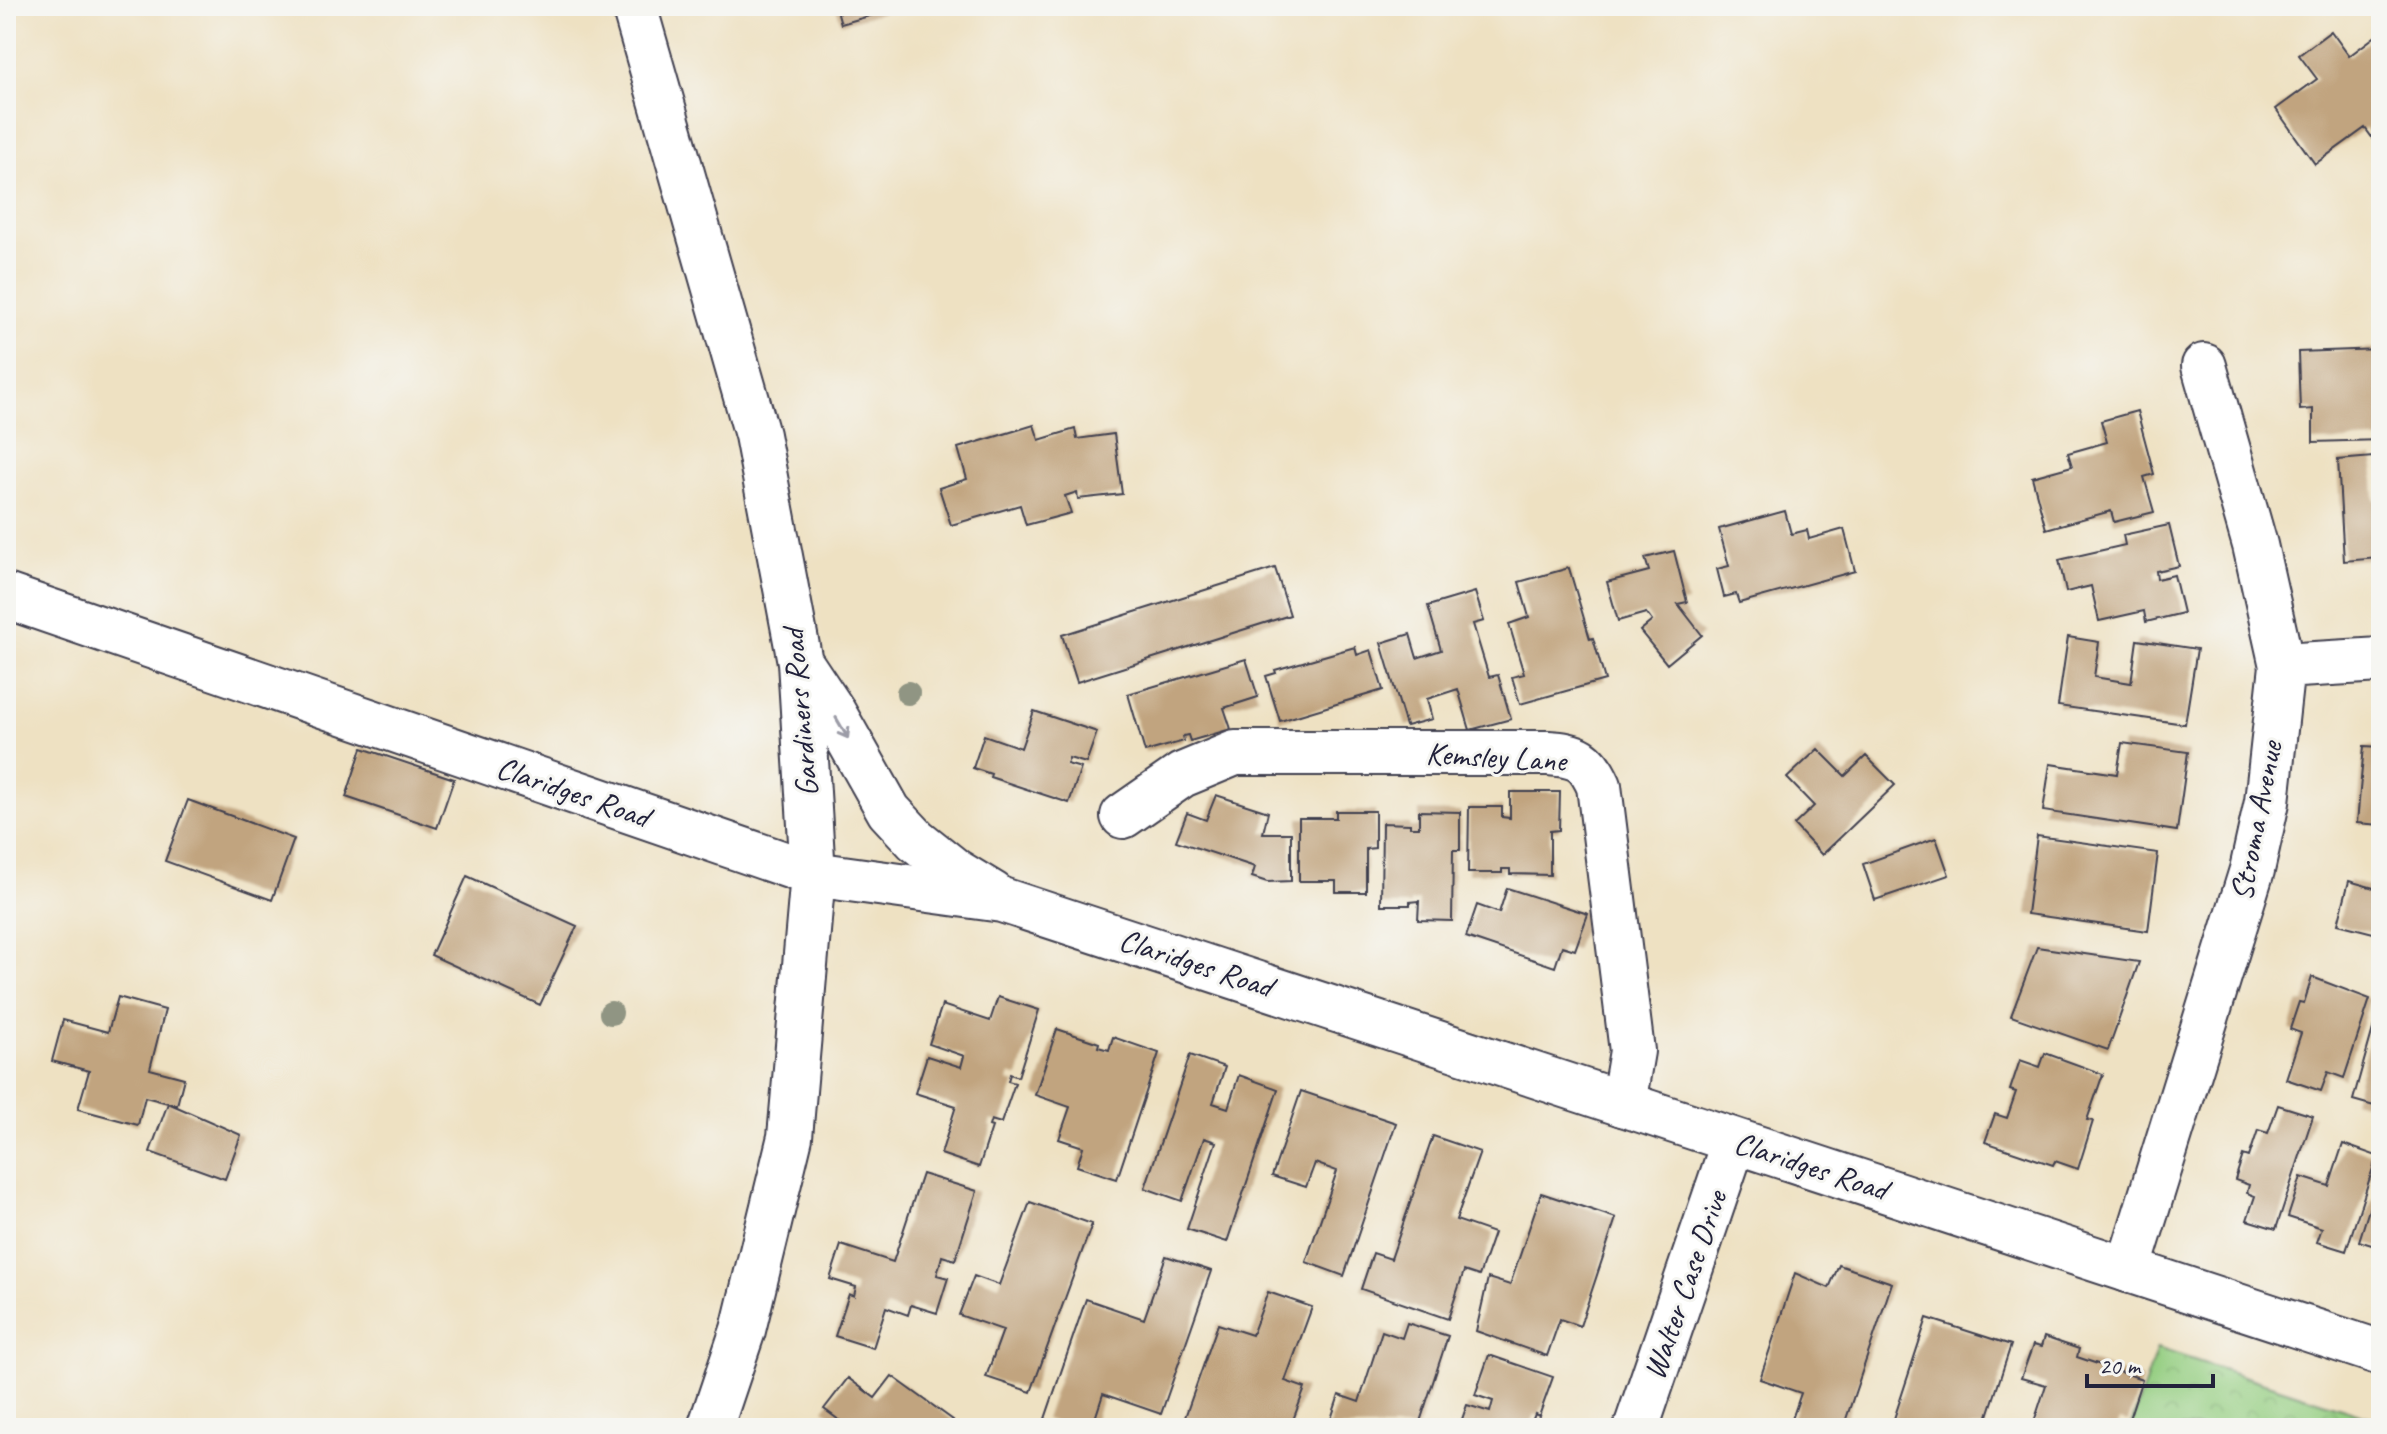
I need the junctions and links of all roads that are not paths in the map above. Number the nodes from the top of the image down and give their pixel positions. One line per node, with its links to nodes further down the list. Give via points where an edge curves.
1 (634, 6): 5 (street, Gardiners Road, via 757,435)
2 (2204, 366): 6 (street, Stroma Avenue, via 2255,545)
3 (6, 596): 8 (street, Claridges Road)
4 (2381, 660): 6 (street)
5 (800, 662): 8 (street, Gardiners Road); 9 (street, one-way to 9, via 889,811 955,871)
6 (2282, 666): 12 (street, Stroma Avenue, via 2267,802 2252,870)
7 (1123, 816): 10 (street, Kemsley Lane, via 1182,775 1235,753 1548,753 1569,754 1589,765 1599,786 1632,1051)
8 (813, 874): 9 (street, Claridges Road); 14 (street, Gardiners Road, via 790,1137 743,1330)
9 (1002, 900): 10 (street, Claridges Road)
10 (1623, 1104): 11 (street, Claridges Road)
11 (1734, 1141): 12 (street, Claridges Road); 15 (street, Walter Case Drive)
12 (2128, 1270): 13 (street, Claridges Road)
13 (2381, 1353)
14 (710, 1428)
15 (1636, 1428)

